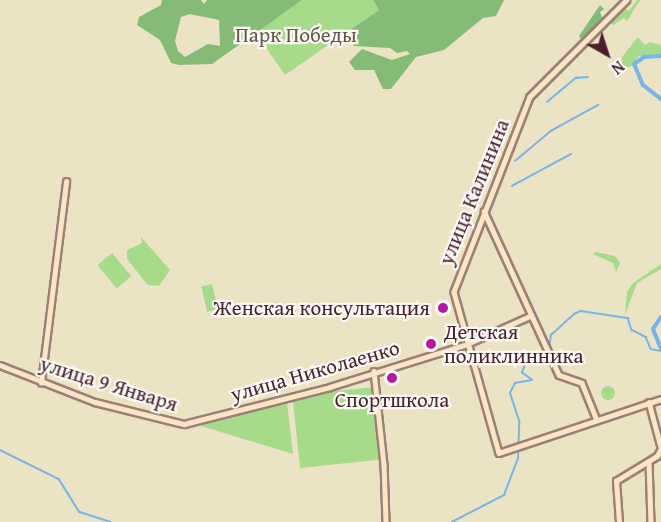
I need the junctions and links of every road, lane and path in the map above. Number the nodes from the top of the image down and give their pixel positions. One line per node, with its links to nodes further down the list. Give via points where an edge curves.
1 (627, 0): 3 (main road, via 531,98); 3 (main road, улица Калинина, via 530,97)
2 (66, 182): 8 (main road)
3 (485, 211): 4 (main road); 5 (main road, улица Калинина, via 455,284)
4 (530, 316): 5 (main road, улица Николаенко); 12 (main road, via 559,375 582,383)
5 (468, 343): 7 (main road, улица Николаенко); 12 (main road, улица Калинина, via 499,453)
6 (0, 363): 8 (main road, улица 9 Января)
7 (374, 371): 11 (main road, улица Николаенко); 13 (main road, улица Николаенко); 16 (main road)
8 (41, 382): 11 (main road, улица 9 Января, via 171,424); 13 (main road, улица 9 Января, via 112,406)
9 (661, 399): 10 (main road)
10 (648, 403): 12 (main road); 14 (main road)
11 (210, 419)
12 (597, 420)
13 (184, 423)
14 (661, 448): 15 (main road)
15 (649, 462): 17 (main road, via 616,481); 18 (main road)
16 (386, 522)
17 (619, 522)
18 (651, 522)

